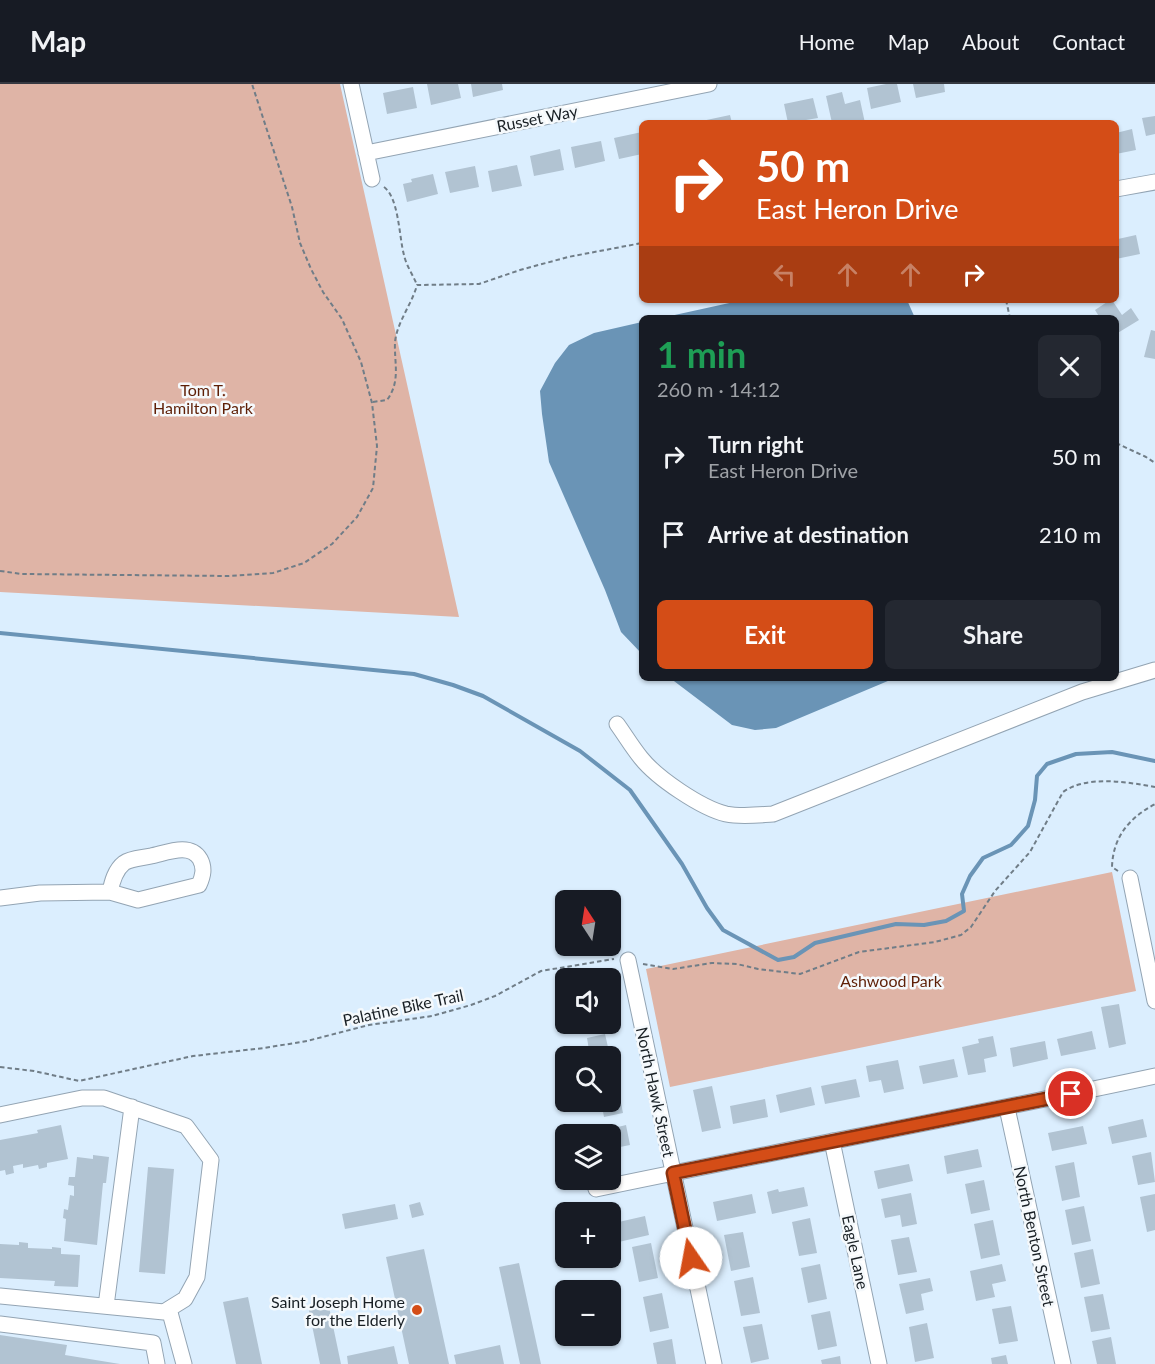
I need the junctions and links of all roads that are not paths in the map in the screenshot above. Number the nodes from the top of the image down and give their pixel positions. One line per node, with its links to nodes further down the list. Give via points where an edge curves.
1 (351, 84): 3 (street)
2 (709, 84): 3 (street, Russet Way)
3 (366, 153): 4 (street)
4 (372, 179)
5 (1155, 183): 6 (street)
6 (1119, 189)
7 (1155, 670): 9 (street)
8 (1118, 681): 10 (street, via 773,814 726,813 686,796 643,760)
9 (1119, 681)
10 (617, 724)
11 (1130, 878): 15 (street)
12 (110, 892): 12 (street, via 119,868 126,861 180,849 198,855 203,864 204,875 199,885 138,900); 13 (street)
13 (0, 898)
14 (628, 960): 21 (street, North Hawk Street)
15 (1155, 1001)
16 (1155, 1076): 18 (street)
17 (132, 1107): 19 (street, via 104,1098 82,1098); 24 (street); 25 (street, via 186,1126 211,1160 197,1277 186,1299)
18 (1007, 1108): 20 (street); 31 (street, North Benton Street)
19 (0, 1115)
20 (832, 1141): 21 (street); 30 (street, Eagle Lane)
21 (673, 1173): 22 (street); 29 (street, North Hawk Street)
22 (621, 1184)
23 (0, 1296): 24 (street)
24 (106, 1306): 25 (street, via 164,1312)
25 (169, 1309): 28 (street)
26 (0, 1324): 27 (street, via 153,1343)
27 (157, 1364)
28 (184, 1364)
29 (714, 1364)
30 (879, 1364)
31 (1063, 1364)

